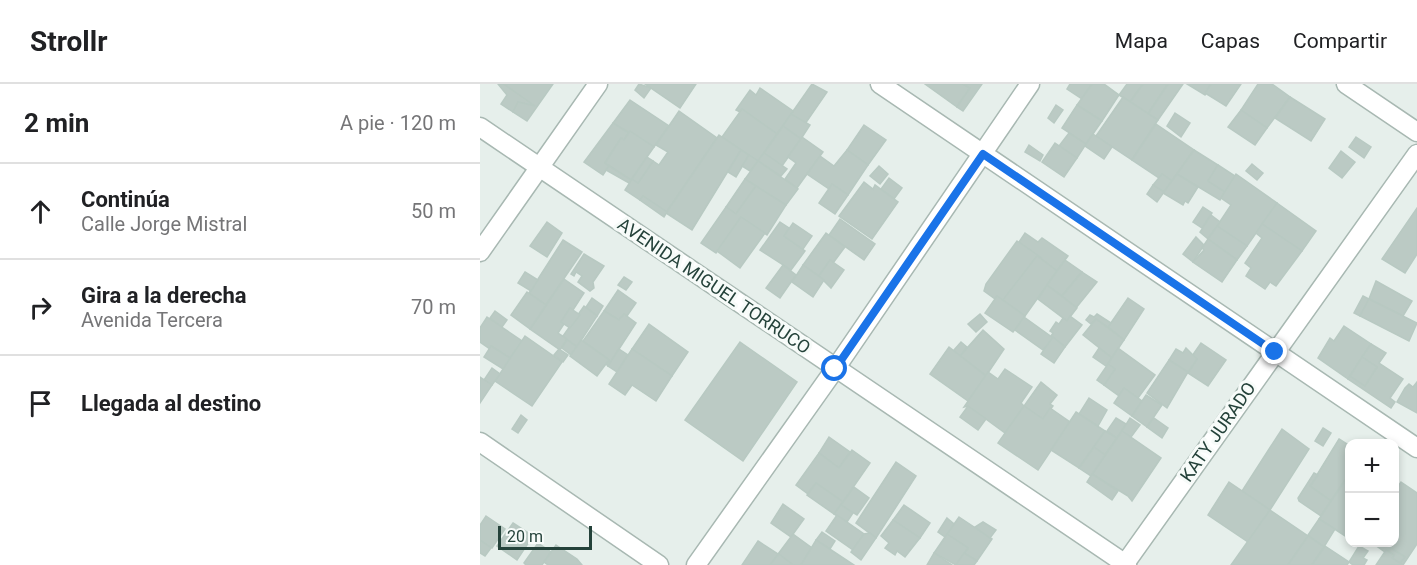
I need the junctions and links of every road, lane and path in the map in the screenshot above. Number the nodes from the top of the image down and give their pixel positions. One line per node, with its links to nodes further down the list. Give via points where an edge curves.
1 (598, 84): 9 (street)
2 (880, 84): 7 (street)
3 (1030, 84): 7 (street)
4 (1346, 84): 6 (street)
5 (480, 127): 9 (street, AVENIDA MIGUEL TORRUCO)
6 (1417, 132)
7 (983, 154): 11 (street); 12 (street)
8 (1417, 154): 11 (street, KATY JURADO)
9 (539, 167): 10 (street); 12 (street, AVENIDA MIGUEL TORRUCO)
10 (480, 252)
11 (1275, 352): 14 (street); 17 (street, KATY JURADO)
12 (835, 369): 16 (street); 17 (street, AVENIDA MIGUEL TORRUCO)
13 (480, 442): 15 (street)
14 (1417, 448)
15 (659, 565)
16 (696, 565)
17 (1125, 565)

